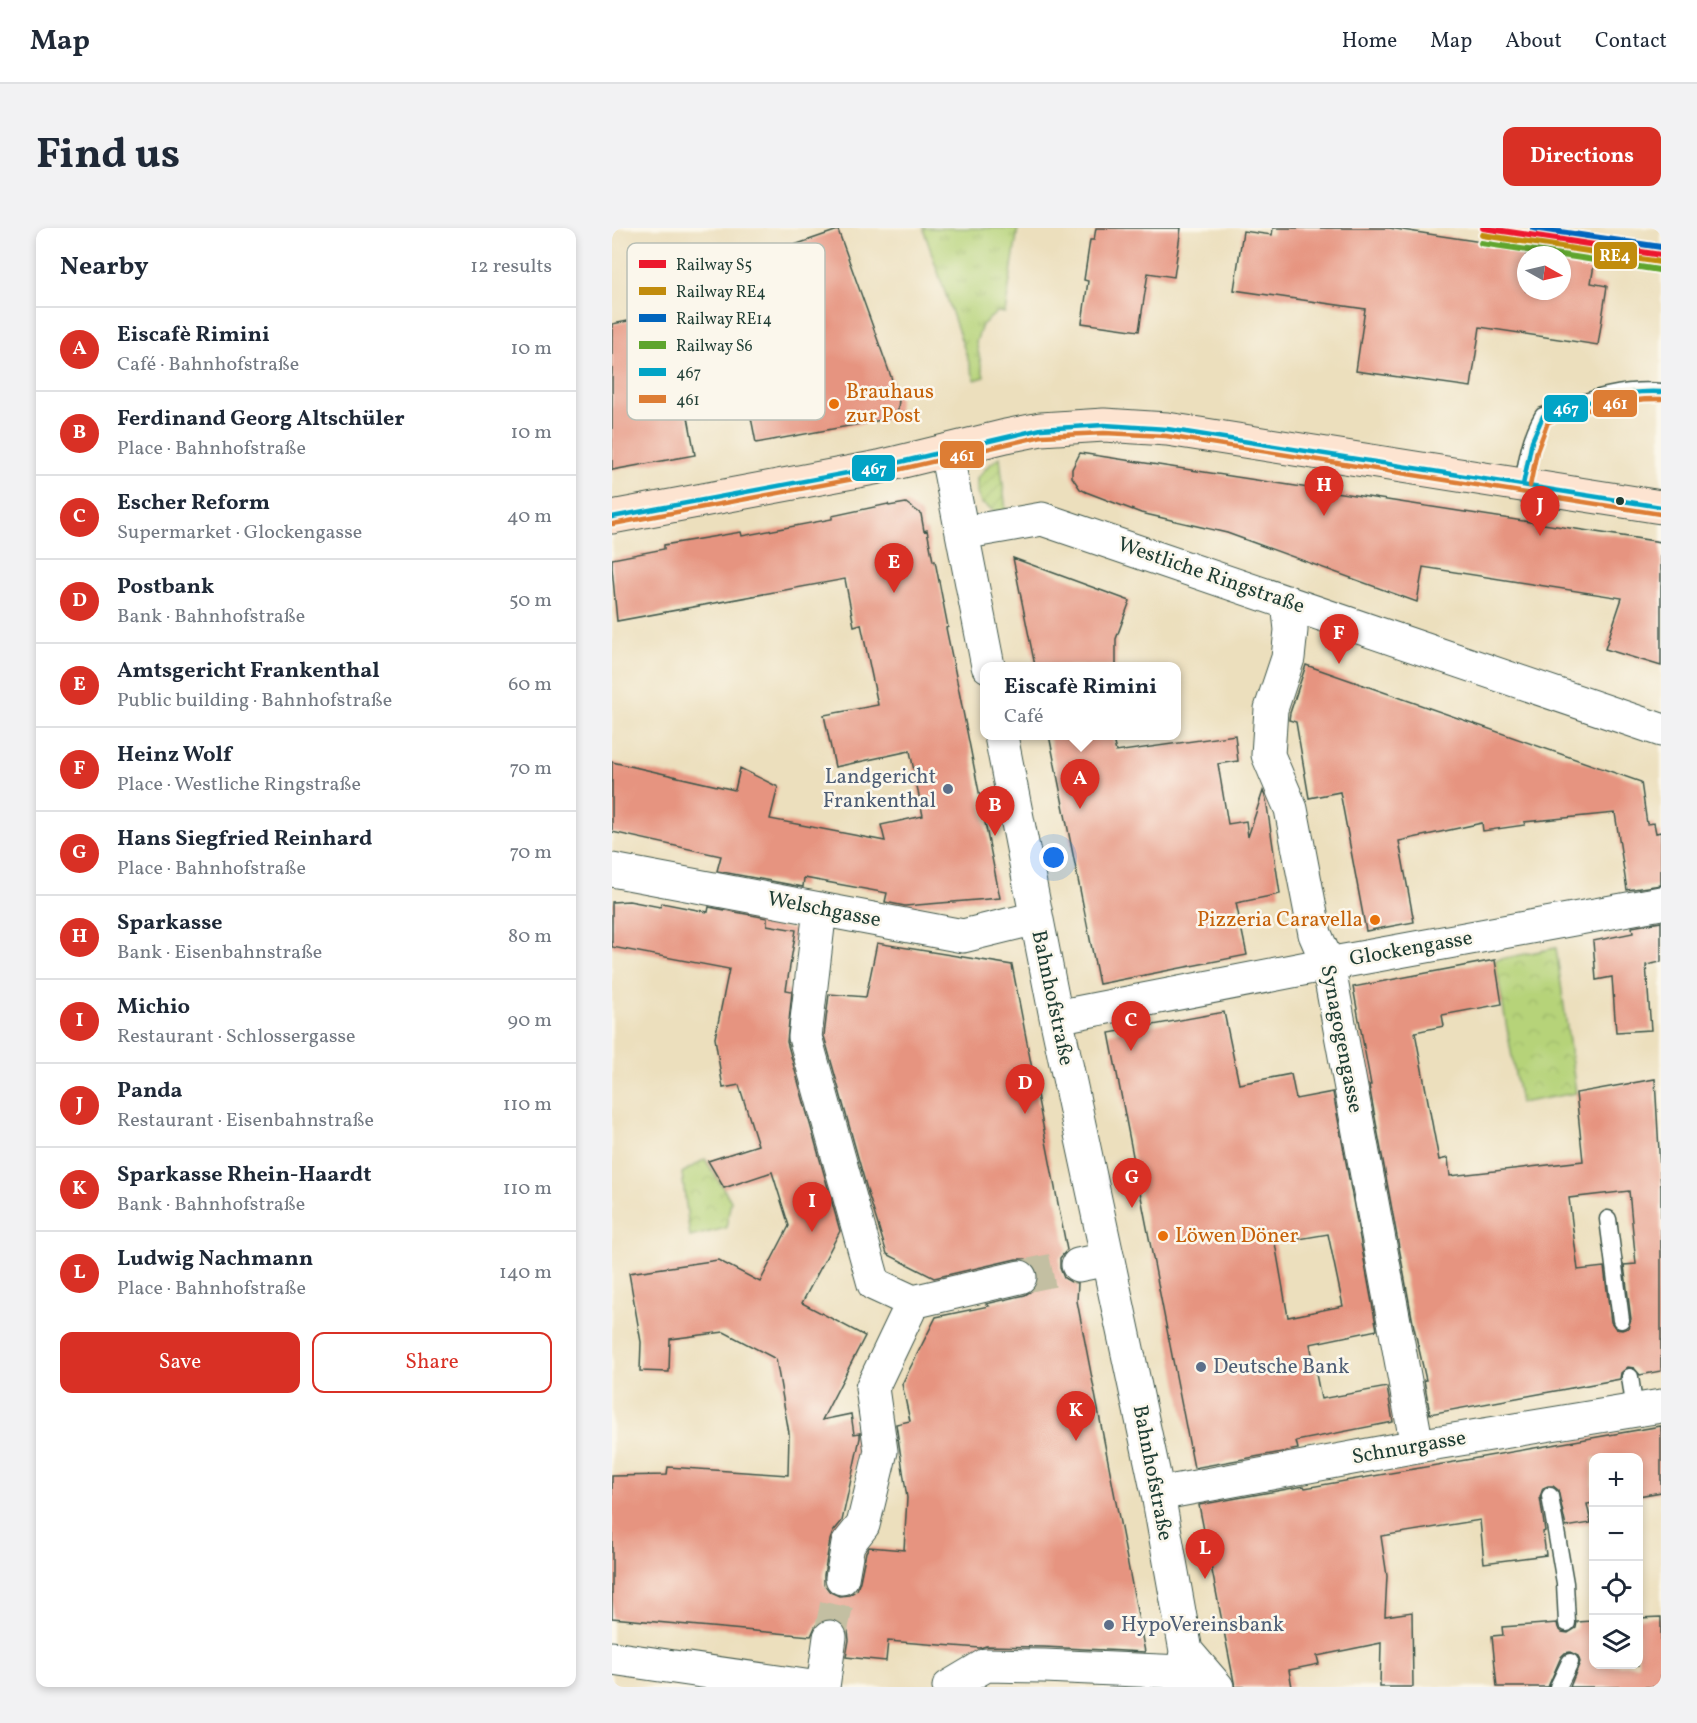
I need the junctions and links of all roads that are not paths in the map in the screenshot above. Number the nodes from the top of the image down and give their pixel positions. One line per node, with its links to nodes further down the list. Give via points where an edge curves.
1 (1661, 392): 3 (lane, via 1625,392 1543,416 1529,445)
2 (946, 451): 3 (street, via 1041,429 1104,424 1167,429); 5 (street); 6 (street)
3 (1523, 485): 4 (street)
4 (1661, 507)
5 (612, 517)
6 (962, 533): 7 (street, Westliche Ringstraße, via 1042,519); 8 (street)
7 (1288, 602): 9 (street, Westliche Ringstraße); 15 (street, Synagogengasse, via 1292,630 1288,658 1270,709 1268,755 1291,809 1315,934)
8 (987, 662)
9 (1661, 730)
10 (1002, 740): 14 (street, Bahnhofstraße)
11 (616, 871): 13 (street, Welschgasse)
12 (1661, 903): 15 (street, Glockengasse)
13 (820, 909): 14 (street, Welschgasse, via 963,936); 19 (street, via 805,1037 874,1284)
14 (1036, 918): 16 (street, Bahnhofstraße)
15 (1328, 964): 16 (street, Glockengasse); 23 (street, Synagogengasse)
16 (1056, 1017): 24 (street, Bahnhofstraße, via 1093,1262)
17 (1608, 1219): 20 (lane)
18 (1020, 1277): 19 (street)
19 (914, 1302): 26 (street, via 872,1388 881,1451 863,1525 848,1544)
20 (1621, 1320)
21 (1630, 1377): 22 (lane)
22 (1648, 1408): 23 (street, Schnurgasse, via 1540,1436)
23 (1417, 1446): 24 (street, Schnurgasse)
24 (1158, 1494): 31 (street, Bahnhofstraße)
25 (1550, 1496): 27 (lane, via 1565,1583)
26 (842, 1578)
27 (1567, 1623)
28 (830, 1637): 33 (street)
29 (1570, 1662): 36 (lane)
30 (630, 1669): 32 (street)
31 (1183, 1670): 34 (street, via 986,1665); 35 (street)
32 (812, 1687)
33 (823, 1687)
34 (949, 1687)
35 (1217, 1687)
36 (1558, 1687)

